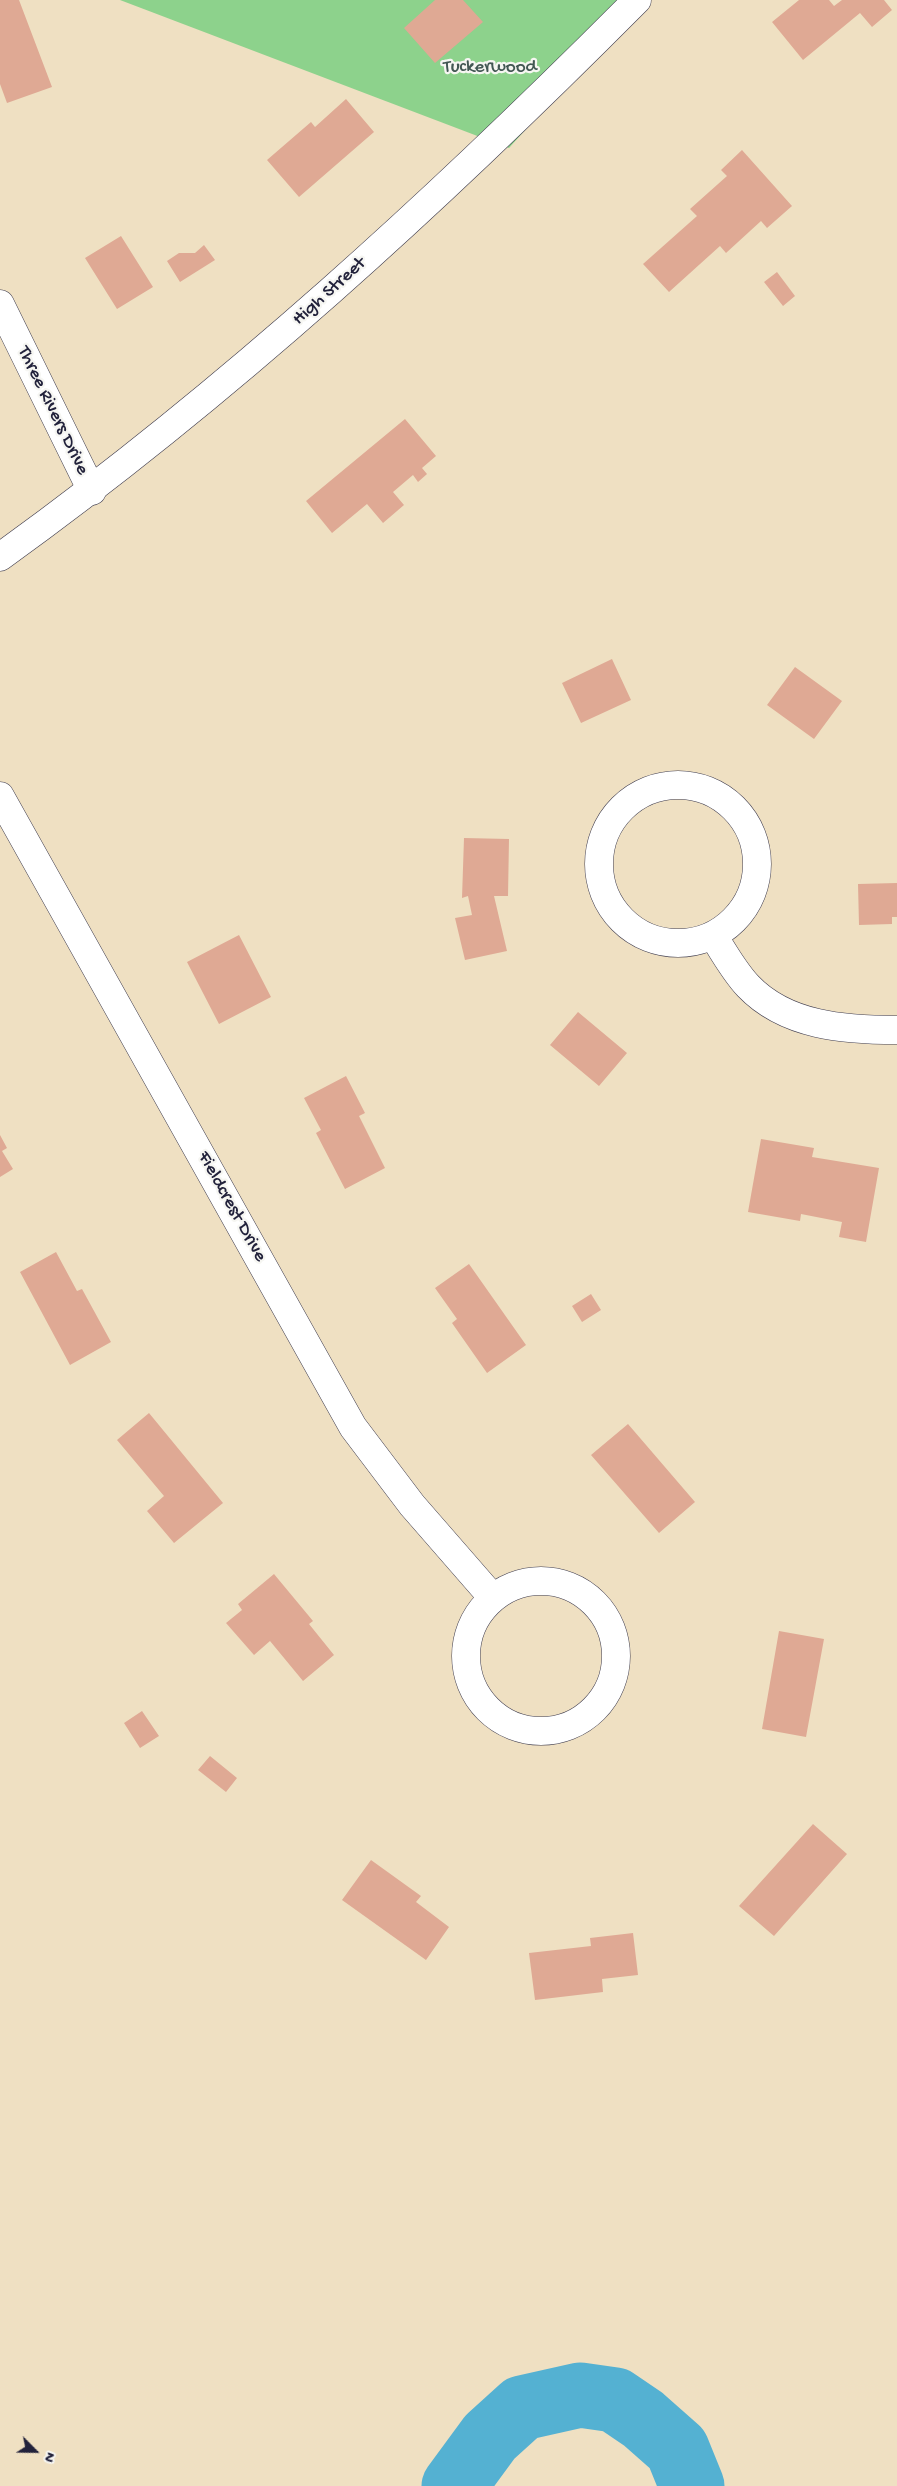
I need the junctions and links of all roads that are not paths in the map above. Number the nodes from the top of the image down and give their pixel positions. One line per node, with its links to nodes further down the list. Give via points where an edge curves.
1 (636, 0): 3 (street, High Street, via 460,173 345,280)
2 (0, 304): 3 (street, Three Rivers Drive)
3 (92, 491): 4 (street, High Street)
4 (0, 557)
5 (0, 796): 8 (street, Fieldcrest Drive, via 353,1427 412,1505)
6 (713, 935): 6 (street, via 741,913 753,889 758,863 750,828 734,807 712,792 695,786 677,784 643,792 614,817 605,834 599,852 599,872 607,899 624,922 639,934 657,941 695,942); 7 (street, via 749,988 787,1013 835,1027)
7 (897, 1030)
8 (493, 1598): 8 (street, via 473,1626 466,1653 468,1674 488,1710 505,1722 545,1732 566,1728 585,1718 610,1687 616,1667 612,1628 602,1610 581,1592 550,1581 530,1581)

